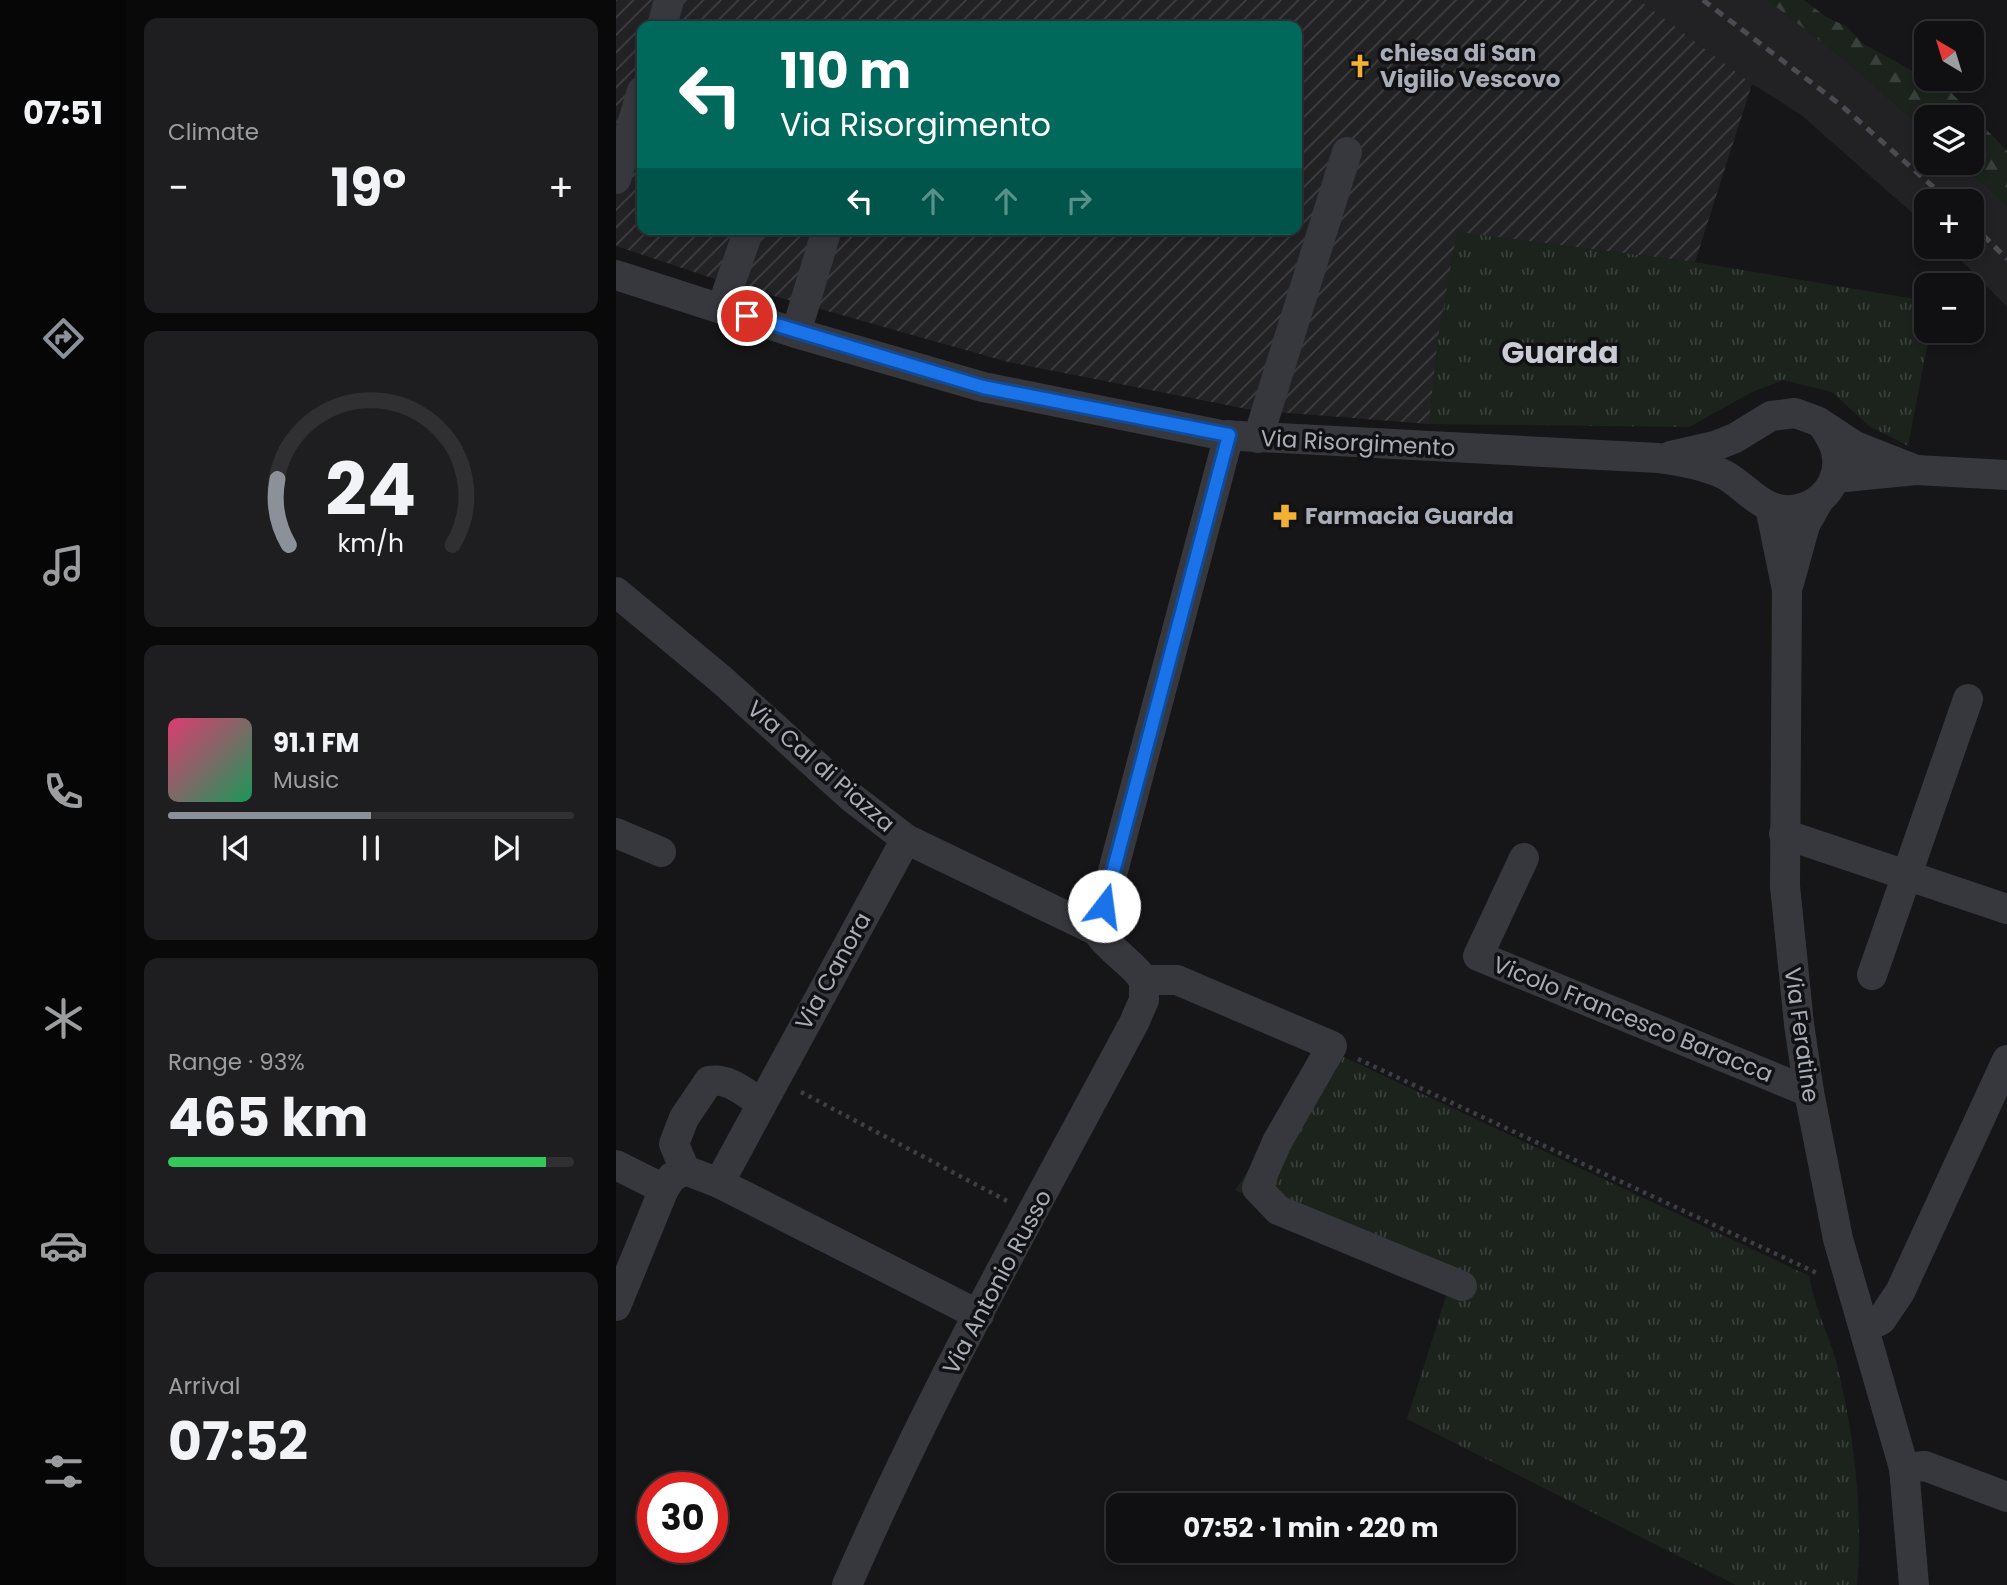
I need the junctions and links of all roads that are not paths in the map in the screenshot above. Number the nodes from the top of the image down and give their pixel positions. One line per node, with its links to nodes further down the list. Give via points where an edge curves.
1 (670, 0): 2 (street)
2 (664, 21)
3 (637, 108): 5 (street)
4 (1347, 152): 13 (street)
5 (616, 179)
6 (747, 235): 9 (street)
7 (825, 235): 10 (street)
8 (616, 275): 9 (street, Via Risorgimento)
9 (722, 307): 10 (street, Via Risorgimento)
10 (796, 333): 13 (street, Via Risorgimento, via 983,387)
11 (1758, 424): 12 (street, Via Risorgimento, via 1771,416 1794,413); 14 (street, Via Risorgimento, via 1715,446); 18 (street, via 1747,436 1740,459 1742,476)
12 (1824, 427): 15 (street, Via Risorgimento, via 1855,446); 17 (street, via 1837,451)
13 (1244, 437): 14 (street, Via Risorgimento); 29 (street)
14 (1658, 458): 18 (street, Via Risorgimento, via 1710,469)
15 (1916, 470): 16 (street, Via Risorgimento); 17 (street, Via Risorgimento)
16 (2007, 475)
17 (1827, 489): 18 (street, Via Risorgimento, via 1799,509); 19 (street, Via Feratine, via 1805,525)
18 (1760, 498): 19 (street, Via Feratine)
19 (1787, 590): 23 (street, Via Feratine)
20 (616, 592): 24 (street, Via Cal di Piazza, via 851,797)
21 (1968, 699): 27 (street)
22 (616, 833): 25 (street)
23 (1784, 834): 27 (street); 34 (street, Via Feratine, via 1786,899)
24 (906, 839): 29 (street, Via Cal di Piazza); 33 (street, Via Canora)
25 (661, 852)
26 (1524, 858): 34 (street, Vicolo Francesco Baracca, via 1478,956)
27 (1906, 875): 28 (street); 30 (street)
28 (2007, 909)
29 (1097, 932): 31 (street, Via Cal di Piazza, via 1132,962)
30 (1872, 975)
31 (1144, 980): 38 (street, via 1177,980 1332,1046 1277,1142 1257,1188 1278,1210); 40 (street, Via Antonio Russo, via 1144,1000 1134,1023)
32 (2007, 1059): 41 (street, via 1899,1292 1881,1320)
33 (767, 1091): 36 (street, via 718,1079 709,1081 684,1118 674,1144); 37 (street, Via Canora)
34 (1809, 1092): 41 (street, Via Feratine, via 1838,1239)
35 (616, 1165): 36 (street)
36 (674, 1179): 37 (street); 39 (street)
37 (719, 1183): 40 (street)
38 (1462, 1286)
39 (616, 1306)
40 (979, 1315): 44 (street, Via Antonio Russo)
41 (1865, 1328): 42 (street, Via Feratine)
42 (1904, 1468): 43 (street, via 1925,1466); 45 (street, Via Feratine)
43 (2007, 1497)
44 (846, 1585)
45 (1913, 1585)

